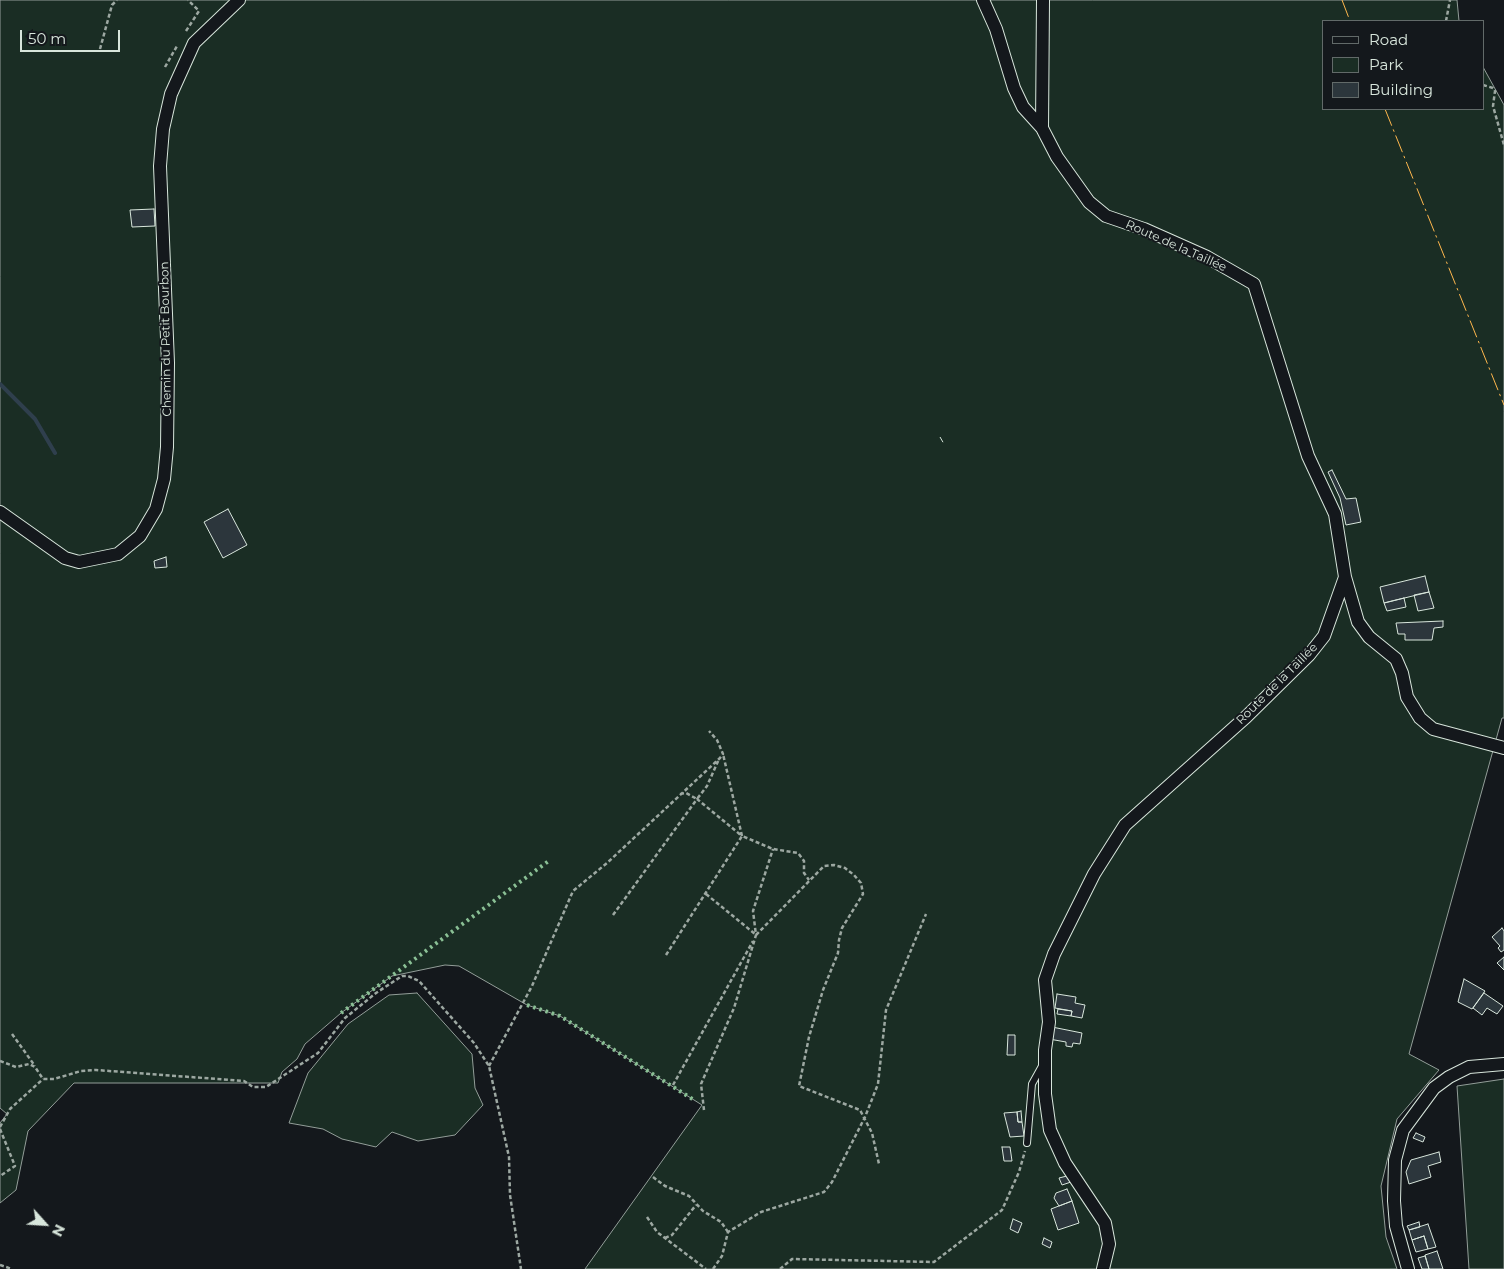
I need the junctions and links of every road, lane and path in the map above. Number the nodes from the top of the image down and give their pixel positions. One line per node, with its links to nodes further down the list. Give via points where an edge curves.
1 (117, 0): 10 (path, via 112,5)
2 (188, 0): 8 (path, via 199,11)
3 (239, 0): 15 (street, Chemin du Petit Bourbon, via 194,44 171,94 163,130 160,166 168,363 167,447 164,479 156,509 140,536 118,554 79,562 65,558)
4 (983, 0): 13 (street, via 996,29 1014,88 1023,107)
5 (1043, 0): 13 (street, Route de la Taillée)
6 (1450, 0): 7 (path)
7 (1446, 20)
8 (184, 35)
9 (179, 43): 11 (path)
10 (100, 50)
11 (165, 67)
12 (1484, 85): 14 (path, via 1494,88 1493,106)
13 (1042, 128): 16 (street, Route de la Taillée, via 1057,157 1084,194 1106,216 1208,257 1254,284 1308,456 1335,514)
14 (1504, 145)
15 (0, 512)
16 (1345, 577): 18 (street, via 1358,622 1369,637 1396,659 1407,697 1420,718 1433,729); 32 (street, Route de la Taillée, via 1324,636 1309,656 1120,833 1090,882 1054,954 1045,980 1049,1022)
17 (709, 732): 19 (path)
18 (1504, 748)
19 (723, 754): 20 (path); 23 (path)
20 (720, 758): 21 (path); 22 (path)
21 (679, 794): 22 (path); 36 (path, via 607,864 574,891 532,986)
22 (698, 799): 23 (path); 28 (path)
23 (742, 836): 24 (path); 26 (path)
24 (773, 849): 25 (path, via 798,853 804,861 804,873); 29 (path, via 754,911)
25 (809, 880): 29 (path); 40 (path, via 824,866 834,865 854,875 861,883 863,894 842,928 838,953 809,1037 799,1086 860,1110)
26 (706, 894): 29 (path); 30 (path)
27 (926, 914): 40 (path, via 886,1010 878,1084)
28 (613, 915)
29 (756, 935): 38 (path); 39 (path, via 734,1008 701,1084)
30 (666, 956)
31 (12, 1034): 35 (path)
32 (1045, 1060): 42 (lane, via 1032,1084); 56 (street, Route de la Taillée, via 1050,1130 1066,1163 1105,1224 1109,1244)
33 (0, 1061): 35 (path, via 16,1067)
34 (1504, 1064): 57 (street, via 1470,1067 1449,1077 1434,1088 1403,1130 1395,1160 1394,1202 1396,1226)
35 (35, 1066): 37 (path)
36 (489, 1066): 37 (path, via 474,1043 419,981 402,976 344,1018 318,1053 266,1087 244,1081 96,1070 81,1070 54,1079); 52 (path, via 509,1157 510,1195)
37 (43, 1079): 41 (path, via 10,1109)
38 (673, 1085)
39 (704, 1110)
40 (865, 1117): 43 (path); 48 (path, via 824,1192 761,1212)
41 (0, 1128): 44 (path, via 15,1166)
42 (1027, 1143): 55 (path, via 1019,1172 1002,1210 934,1262 792,1259)
43 (879, 1164)
44 (0, 1176)
45 (652, 1177): 46 (path, via 665,1186 682,1191)
46 (696, 1205): 48 (path, via 721,1222); 49 (path, via 672,1235)
47 (647, 1217): 49 (path)
48 (728, 1232): 54 (path, via 722,1256)
49 (665, 1238): 53 (path)
50 (0, 1265): 51 (path)
51 (12, 1269)
52 (521, 1269)
53 (706, 1269)
54 (713, 1269)
55 (780, 1269)
56 (1103, 1269)
57 (1408, 1269)

